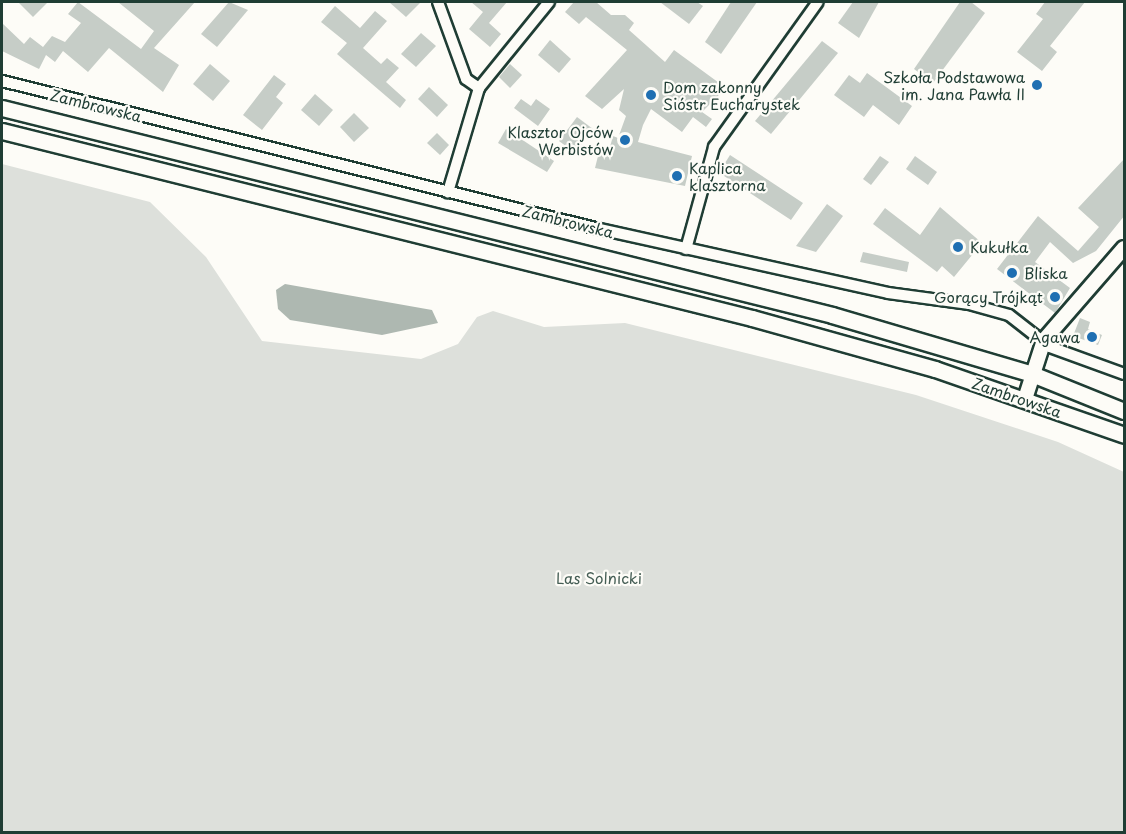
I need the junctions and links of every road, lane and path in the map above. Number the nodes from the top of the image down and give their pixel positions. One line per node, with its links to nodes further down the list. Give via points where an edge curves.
1 (438, 2): 5 (street, via 466,80)
2 (549, 2): 5 (street)
3 (818, 2): 10 (street, via 714,147)
4 (2, 81): 8 (street, Zambrowska)
5 (479, 88): 8 (street)
6 (2, 108): 12 (main road, Zambrowska, via 831,315)
7 (2, 131): 14 (main road, Zambrowska, via 752,318)
8 (448, 192): 10 (street, Zambrowska)
9 (1125, 248): 11 (street)
10 (686, 249): 11 (street, Zambrowska, via 888,293 969,304 1009,315)
11 (1044, 340): 12 (street); 13 (street, Zambrowska)
12 (1032, 374): 14 (street); 15 (main road, Zambrowska)
13 (1125, 374)
14 (1025, 399): 16 (main road, Zambrowska)
15 (1125, 411)
16 (1125, 435)

